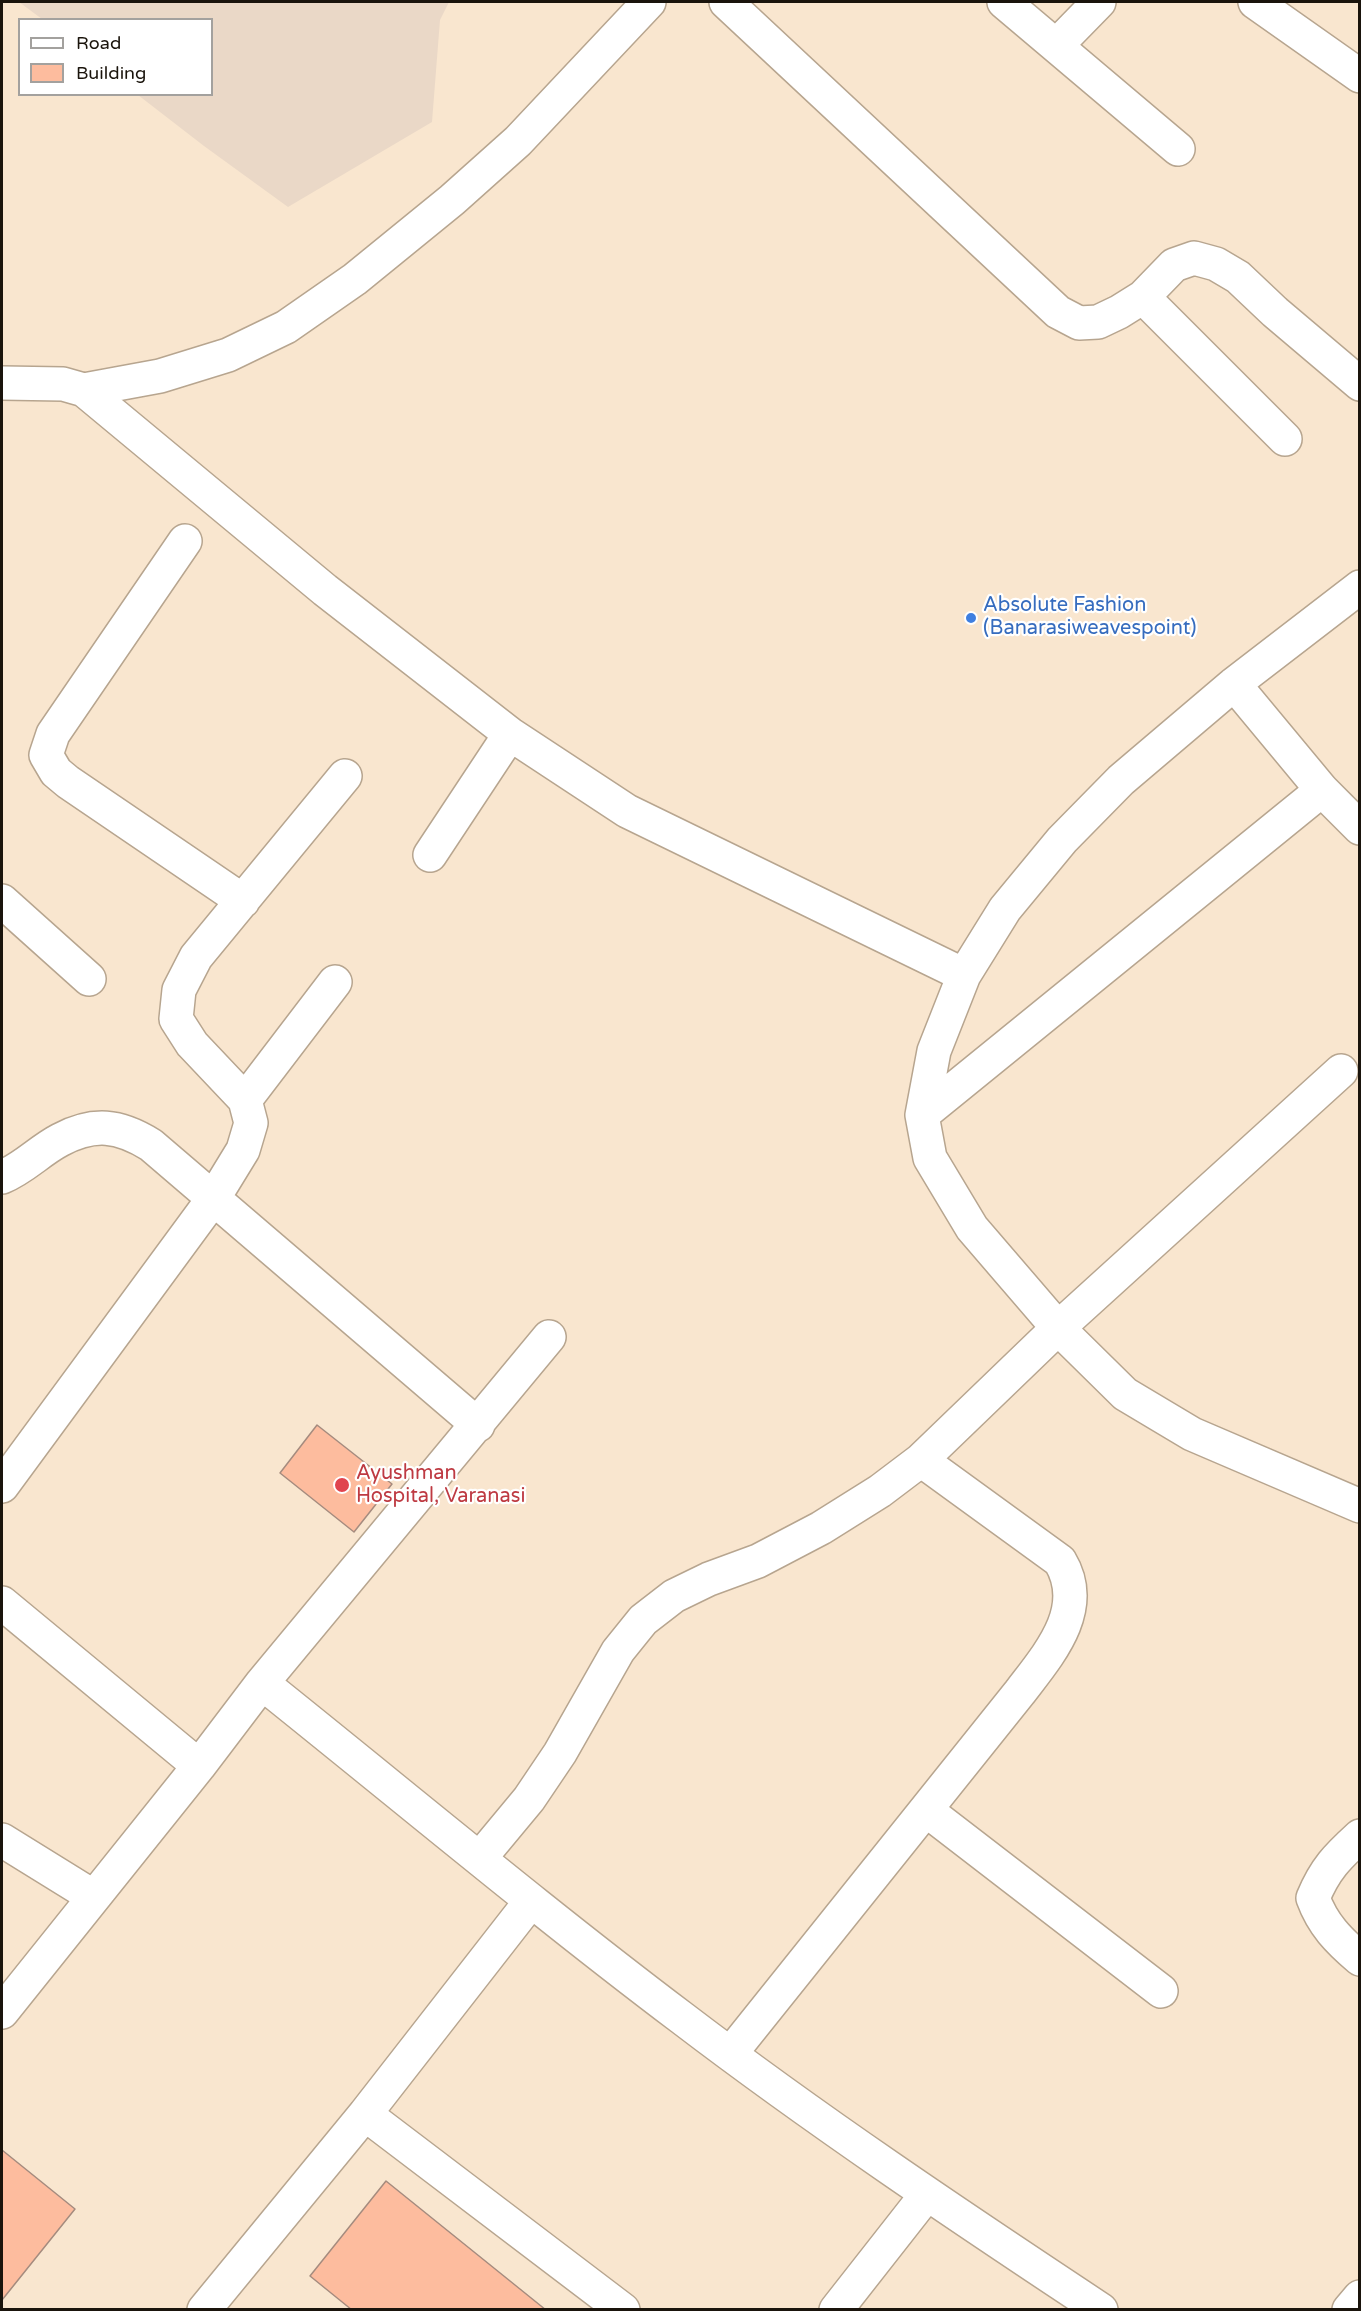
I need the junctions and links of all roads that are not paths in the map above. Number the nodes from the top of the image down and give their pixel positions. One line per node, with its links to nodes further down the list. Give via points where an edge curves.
1 (649, 2): 12 (street, via 518,141 469,185 355,279 286,327 228,355 160,376)
2 (726, 2): 9 (street, via 1058,312 1079,323 1098,322)
3 (1004, 2): 6 (street)
4 (1099, 2): 6 (street)
5 (1255, 2): 7 (street)
6 (1056, 46): 8 (street)
7 (1359, 76)
8 (1178, 149)
9 (1143, 297): 11 (street, via 1174,265 1194,258 1216,264 1238,277); 13 (street)
10 (2, 383): 12 (street, via 63,384)
11 (1359, 384)
12 (84, 390): 17 (street, via 325,590)
13 (1285, 439)
14 (185, 540): 22 (street, via 52,734 46,755 68,782)
15 (1359, 587): 16 (street)
16 (1234, 684): 19 (street); 24 (street, via 1120,780 1062,840 1005,909)
17 (510, 734): 21 (street); 24 (street, via 627,811)
18 (345, 776): 22 (street)
19 (1322, 790): 20 (street); 29 (street)
20 (1359, 828)
21 (430, 855)
22 (243, 900): 28 (street, via 196,957 179,990 176,1019 192,1044)
23 (6, 915): 25 (street)
24 (964, 975): 29 (street, via 934,1051)
25 (89, 979)
26 (335, 982): 28 (street)
27 (1341, 1071): 32 (street)
28 (245, 1101): 31 (street, via 250,1124 243,1150)
29 (922, 1115): 32 (street, via 930,1158 972,1228)
30 (2, 1177): 31 (street, via 16,1172 59,1140 86,1130 111,1128 131,1132 152,1145)
31 (213, 1199): 34 (street); 36 (street)
32 (1058, 1328): 35 (street); 37 (street, via 1125,1394 1192,1434)
33 (549, 1337): 34 (street)
34 (478, 1425): 39 (street)
35 (921, 1460): 41 (street, via 1060,1562 1072,1593 1070,1610 1046,1658); 44 (street, via 821,1528 758,1561 674,1596 643,1620 618,1651 529,1799)
36 (2, 1486)
37 (1359, 1506)
38 (2, 1603): 40 (street)
39 (262, 1683): 40 (street); 44 (street)
40 (199, 1766): 45 (street)
41 (926, 1810): 48 (street); 50 (street)
42 (1359, 1836): 47 (street, via 1323,1876 1313,1898 1321,1919)
43 (2, 1840): 45 (street)
44 (480, 1858): 46 (street)
45 (94, 1897): 49 (street)
46 (531, 1901): 50 (street); 51 (street)
47 (1359, 1959)
48 (1161, 1991)
49 (2, 2012)
50 (731, 2053): 52 (street)
51 (365, 2114): 54 (street); 55 (street)
52 (927, 2194): 56 (street); 57 (street)
53 (1359, 2297): 58 (street)
54 (204, 2310)
55 (623, 2310)
56 (836, 2310)
57 (1101, 2310)
58 (1349, 2310)

